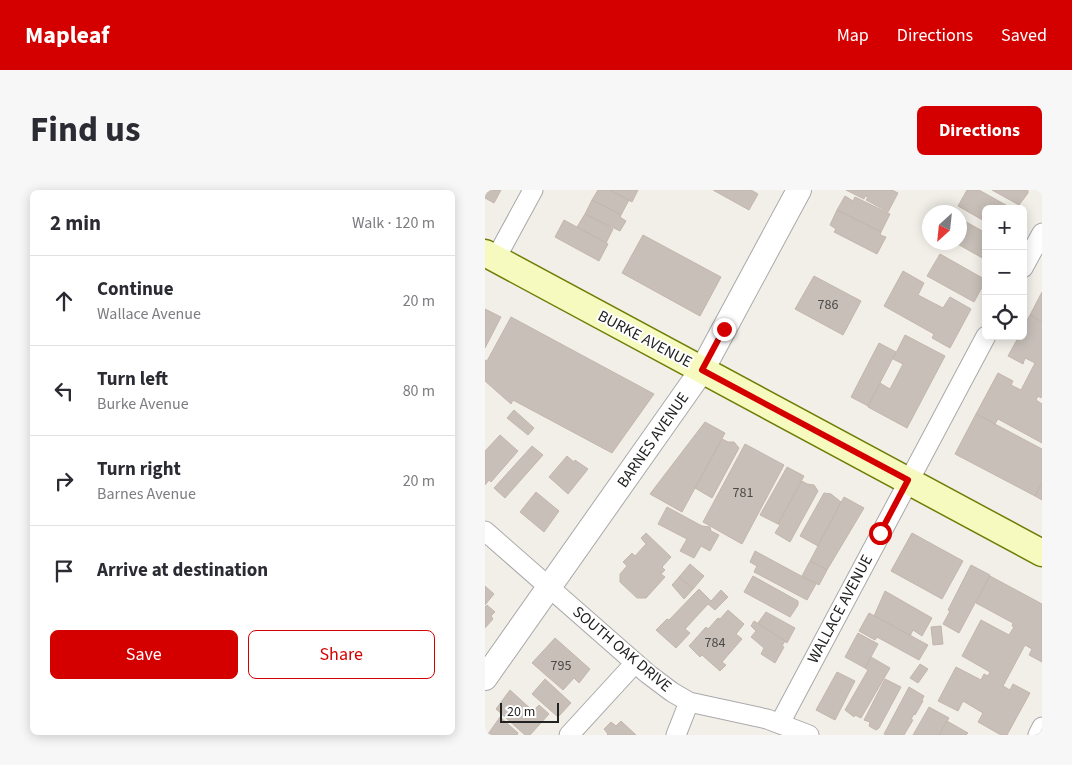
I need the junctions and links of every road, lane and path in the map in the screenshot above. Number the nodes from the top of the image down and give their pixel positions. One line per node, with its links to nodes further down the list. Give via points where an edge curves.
1 (533, 190): 4 (street)
2 (799, 190): 7 (street, BARNES AVENUE)
3 (1042, 233): 5 (street)
4 (490, 256): 7 (main road, BURKE AVENUE)
5 (1027, 261)
6 (984, 340): 8 (street, WALLACE AVENUE)
7 (702, 370): 8 (main road, BURKE AVENUE); 11 (street, BARNES AVENUE)
8 (908, 480): 10 (main road, BURKE AVENUE); 15 (street, WALLACE AVENUE)
9 (485, 531): 11 (street, SOUTH OAK DRIVE)
10 (1042, 553)
11 (550, 588): 12 (street, SOUTH OAK DRIVE); 13 (street, BARNES AVENUE)
12 (635, 663): 14 (street, SOUTH OAK DRIVE, via 659,684); 17 (street)
13 (485, 678)
14 (689, 702): 15 (street, SOUTH OAK DRIVE); 18 (street)
15 (779, 723): 19 (street, SOUTH OAK DRIVE)
16 (1042, 727): 20 (street)
17 (569, 735)
18 (676, 735)
19 (809, 735)
20 (1038, 735)

